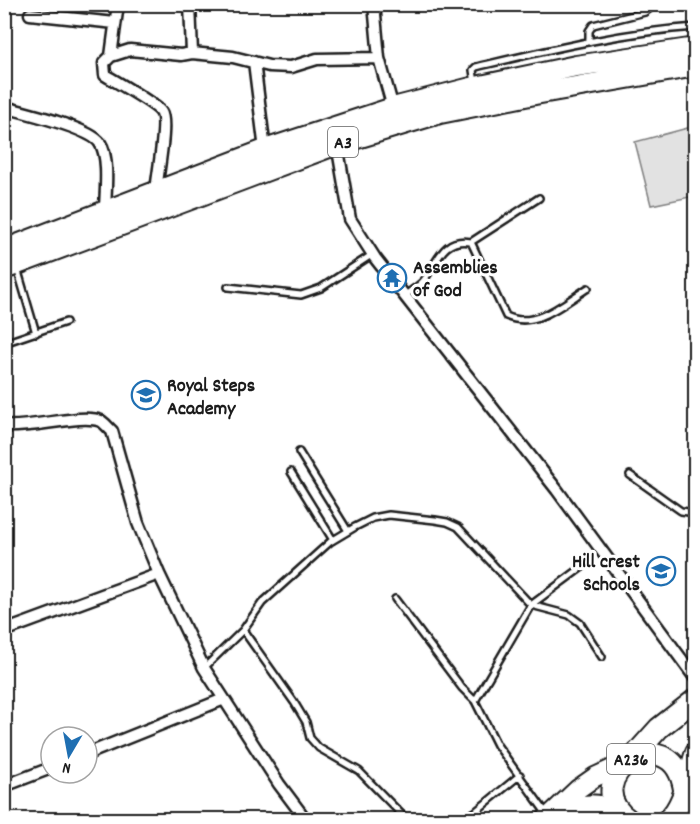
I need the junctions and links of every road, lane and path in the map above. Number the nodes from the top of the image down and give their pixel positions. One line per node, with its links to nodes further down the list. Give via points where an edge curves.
1 (118, 4): 6 (street)
2 (190, 4): 10 (street)
3 (374, 4): 12 (street)
4 (650, 4): 8 (lane, via 645,12 593,25)
5 (30, 14): 6 (street)
6 (115, 23): 11 (street)
7 (696, 27): 8 (lane)
8 (589, 42): 15 (lane, via 476,67)
9 (696, 48): 15 (highway, A3, via 576,66)
10 (192, 53): 11 (street, via 130,50); 13 (street)
11 (111, 56): 20 (street, via 104,63 105,75 161,111 164,123)
12 (379, 58): 13 (street, via 317,59 291,67); 17 (street)
13 (254, 62): 19 (street)
14 (696, 66): 18 (highway, A3, via 440,113)
15 (476, 87): 17 (highway, A3)
16 (4, 107): 22 (street, via 82,130 99,141 105,157)
17 (393, 108): 19 (highway, A3)
18 (337, 144): 23 (highway, A3); 25 (street, via 350,219)
19 (265, 150): 20 (highway, A3)
20 (156, 192): 22 (highway, A3)
21 (539, 198): 24 (lane)
22 (105, 212): 23 (highway, A3)
23 (59, 239): 26 (highway, A3)
24 (471, 242): 28 (lane, via 506,316 511,318 537,319); 29 (lane, via 461,240 445,248 423,282)
25 (373, 254): 27 (lane, via 321,288 301,295); 29 (street)
26 (8, 261): 31 (lane)
27 (228, 287)
28 (588, 288)
29 (405, 295): 48 (street, via 557,490)
30 (66, 322): 31 (lane)
31 (36, 333): 32 (lane)
32 (4, 343)
33 (4, 426): 41 (street, via 18,428 87,419 102,422 112,431 138,523)
34 (299, 453): 38 (lane)
35 (291, 472): 39 (lane)
36 (630, 475): 37 (lane, via 681,511)
37 (696, 513)
38 (348, 531): 39 (lane); 43 (lane, via 373,518 389,515 447,522 458,527)
39 (333, 540): 44 (lane, via 262,603)
40 (588, 562): 43 (lane)
41 (159, 574): 45 (street); 47 (street)
42 (395, 599): 51 (lane)
43 (531, 605): 46 (lane, via 569,615 580,623); 51 (lane)
44 (243, 630): 47 (lane); 63 (lane, via 294,702 310,738 319,748 359,771)
45 (4, 631)
46 (603, 657)
47 (204, 668): 49 (street)
48 (696, 679)
49 (224, 699): 52 (street); 62 (street)
50 (696, 699): 54 (highway, A236, via 659,728)
51 (475, 701): 56 (lane, via 497,745)
52 (99, 749)
53 (696, 752): 58 (highway)
54 (628, 761): 58 (highway, A236, via 653,755 671,763 678,770); 60 (main road, via 595,777); 61 (highway, A236, via 613,782 615,803)
55 (39, 773): 57 (street)
56 (520, 775): 59 (lane); 60 (lane)
57 (4, 786)
58 (683, 803): 66 (highway)
59 (475, 812): 64 (lane); 65 (lane)
60 (549, 816): 61 (main road, via 591,803 605,805)
61 (625, 816)
62 (306, 819)
63 (407, 819)
64 (461, 819)
65 (480, 819)
66 (668, 819)

